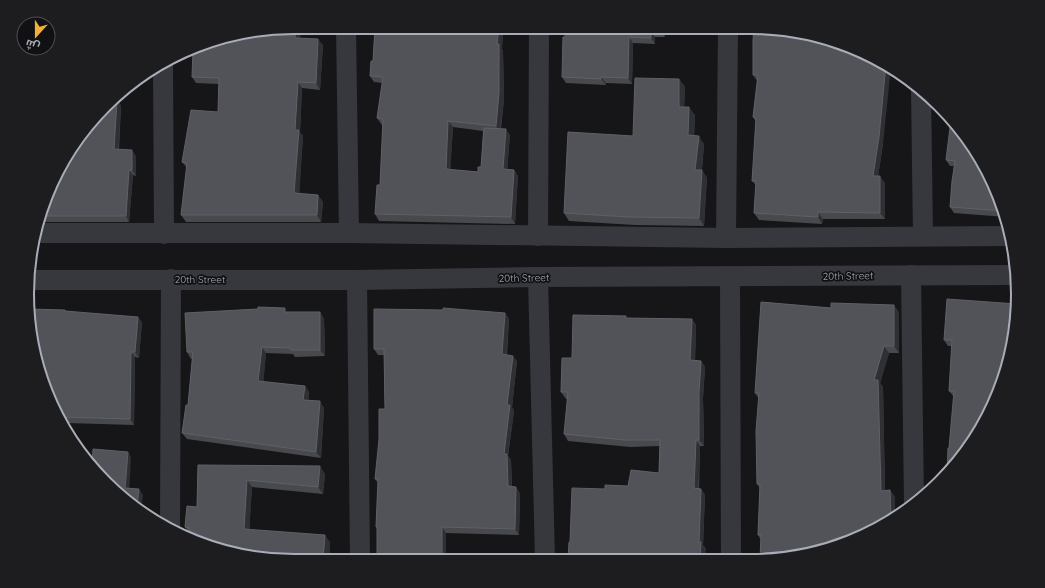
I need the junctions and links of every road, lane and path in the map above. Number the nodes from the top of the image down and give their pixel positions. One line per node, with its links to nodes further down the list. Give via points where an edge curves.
1 (346, 34): 7 (street)
2 (539, 34): 9 (street)
3 (728, 34): 12 (street)
4 (163, 70): 8 (street)
5 (921, 98): 10 (street)
6 (41, 233): 8 (street)
7 (348, 233): 8 (street); 9 (street)
8 (164, 234)
9 (538, 236): 12 (street)
10 (923, 236): 11 (street); 12 (street)
11 (1004, 236)
12 (726, 238)
13 (911, 275): 14 (street, 20th Street); 15 (street, 20th Street); 20 (street)
14 (1010, 275)
15 (730, 277): 16 (street, 20th Street); 24 (street)
16 (538, 278): 19 (street, 20th Street); 23 (street)
17 (171, 279): 18 (street, 20th Street); 19 (street, 20th Street); 21 (street)
18 (35, 280)
19 (357, 280): 22 (street)
20 (914, 496)
21 (170, 522)
22 (360, 554)
23 (545, 554)
24 (731, 554)

